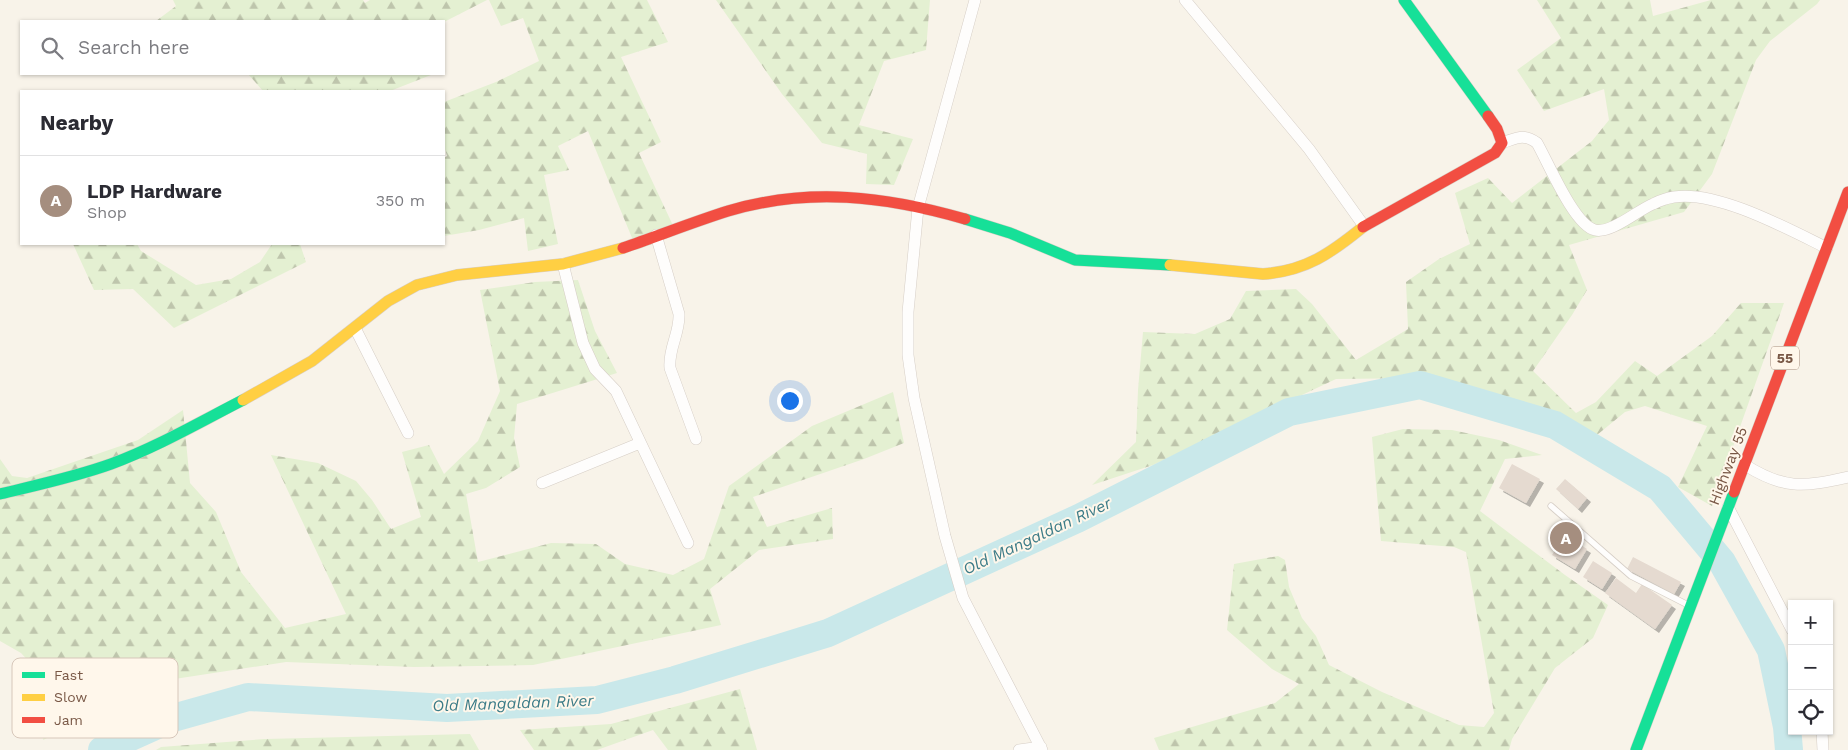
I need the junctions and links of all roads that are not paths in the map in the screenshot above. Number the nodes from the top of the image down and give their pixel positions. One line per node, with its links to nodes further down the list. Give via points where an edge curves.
1 (975, 0): 6 (street)
2 (1185, 0): 7 (street, via 1309,149)
3 (1404, 0): 4 (main road, via 1497,129)
4 (1502, 143): 7 (main road, via 1495,153); 9 (street, via 1521,136 1537,143 1574,213 1584,225 1596,230 1618,224 1653,203 1695,196 1714,199)
5 (1848, 192): 9 (main road, Highway 55 / 55)
6 (918, 208): 7 (main road, via 1001,230 1075,260 1178,265 1263,274 1315,261 1334,251); 8 (main road, via 863,198 800,197 728,211); 25 (street, via 908,312 908,355 914,398 945,536 963,598)
7 (1364, 226)
8 (656, 235): 10 (main road); 13 (street, via 679,314 670,368)
9 (1827, 248): 15 (main road, Highway 55 / 55)
10 (563, 264): 11 (main road, via 458,275 425,283 400,293); 14 (street, via 588,355 595,369 616,391)
11 (355, 328): 12 (street); 18 (main road, via 270,386 175,436 72,477)
12 (408, 433)
13 (696, 439)
14 (640, 443): 17 (street); 21 (street)
15 (1745, 465): 16 (street, via 1780,483 1818,484); 20 (main road, Highway 55 / 55)
16 (1848, 477)
17 (542, 483)
18 (0, 494)
19 (1551, 506): 22 (lane, via 1631,576)
20 (1728, 507): 22 (main road, Highway 55 / 55); 23 (street)
21 (688, 543)
22 (1691, 606): 27 (main road, Highway 55 / 55)
23 (1788, 622)
24 (1822, 735): 28 (street)
25 (1041, 749): 26 (street)
26 (1019, 750)
27 (1636, 750)
28 (1823, 750)

